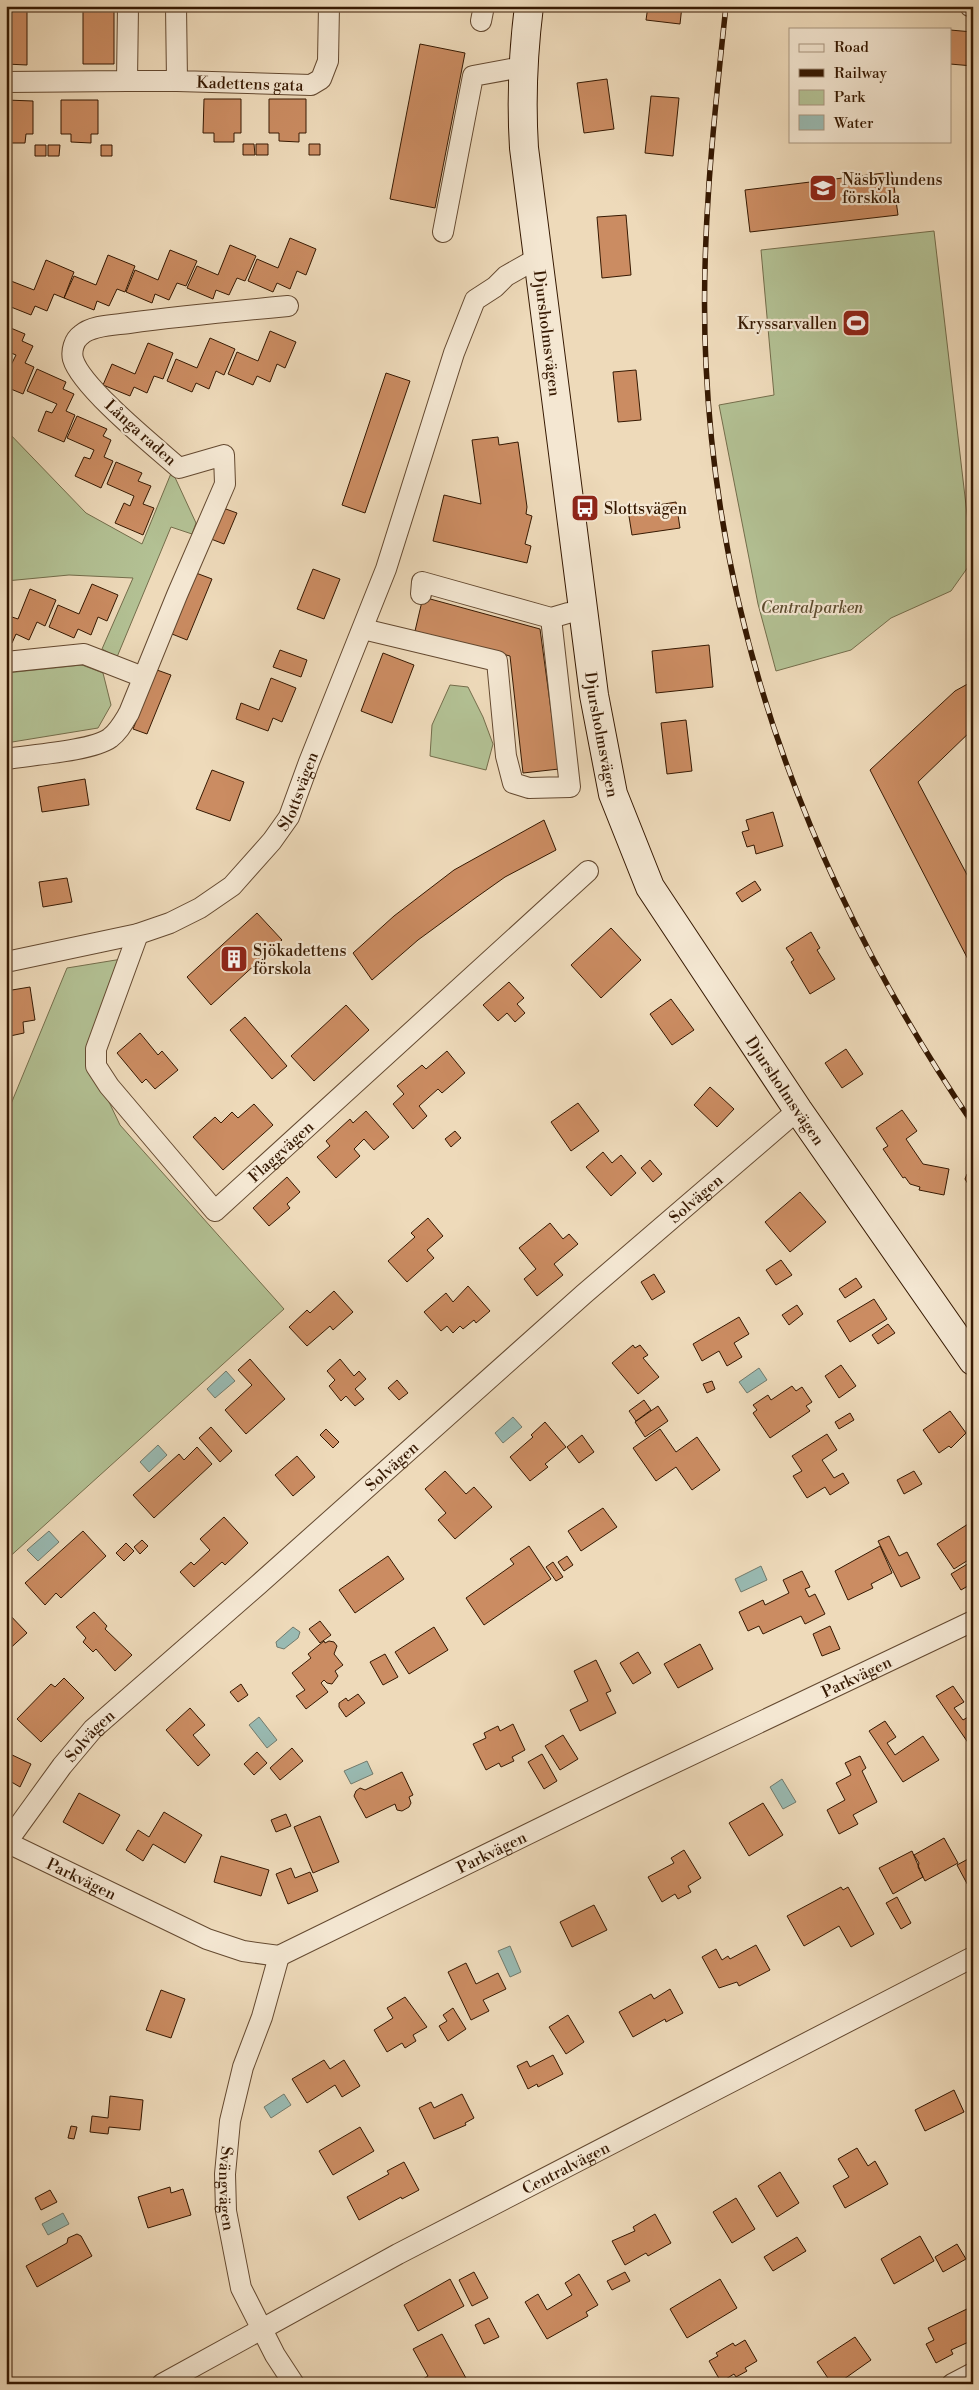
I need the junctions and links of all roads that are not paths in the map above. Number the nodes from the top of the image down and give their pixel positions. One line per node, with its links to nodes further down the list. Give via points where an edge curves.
1 (128, 6): 6 (street)
2 (176, 6): 8 (street, Kadettens gata)
3 (329, 6): 8 (street, Kadettens gata, via 328,61 321,79 311,85)
4 (529, 6): 5 (street, Djursholmsvägen)
5 (522, 67): 9 (street, via 473,76); 10 (street, Djursholmsvägen, via 524,148)
6 (128, 81): 7 (street); 8 (street)
7 (6, 82)
8 (176, 82)
9 (442, 232)
10 (536, 259): 13 (street, Slottsvägen, via 506,276 475,300 454,353 386,569); 20 (street, Djursholmsvägen, via 594,695 613,794 650,887)
11 (288, 306): 15 (street, Långa raden, via 170,317 99,328 80,335 73,348 79,373 120,416 179,468 224,455 225,484)
12 (421, 594): 13 (street, via 422,582 560,615 570,787 528,788 514,783 506,756 497,661)
13 (363, 629): 18 (street, Slottsvägen, via 289,817 272,841 232,886 200,908)
14 (6, 662): 15 (street, via 84,654)
15 (143, 677): 16 (street, Långa raden, via 129,714 119,730 108,739 91,745)
16 (6, 759)
17 (588, 870): 18 (street, Flaggvägen, via 215,1211 109,1086 96,1066 96,1049)
18 (138, 934): 19 (street, Slottsvägen)
19 (6, 962)
20 (798, 1110): 21 (street, Djursholmsvägen); 23 (street, Solvägen, via 584,1294 93,1729)
21 (973, 1361)
22 (973, 1621): 24 (street, Parkvägen)
23 (7, 1842): 24 (street, Parkvägen, via 207,1938 243,1951)
24 (279, 1956): 26 (street, Svängvägen, via 262,2017 243,2067 230,2121 225,2174 226,2211 241,2288)
25 (973, 1957): 26 (street, Centralvägen, via 398,2254)
26 (262, 2330): 28 (street, Centralvägen); 29 (street, Svängvägen)
27 (973, 2373): 30 (street)
28 (162, 2384)
29 (294, 2384)
30 (952, 2384)

